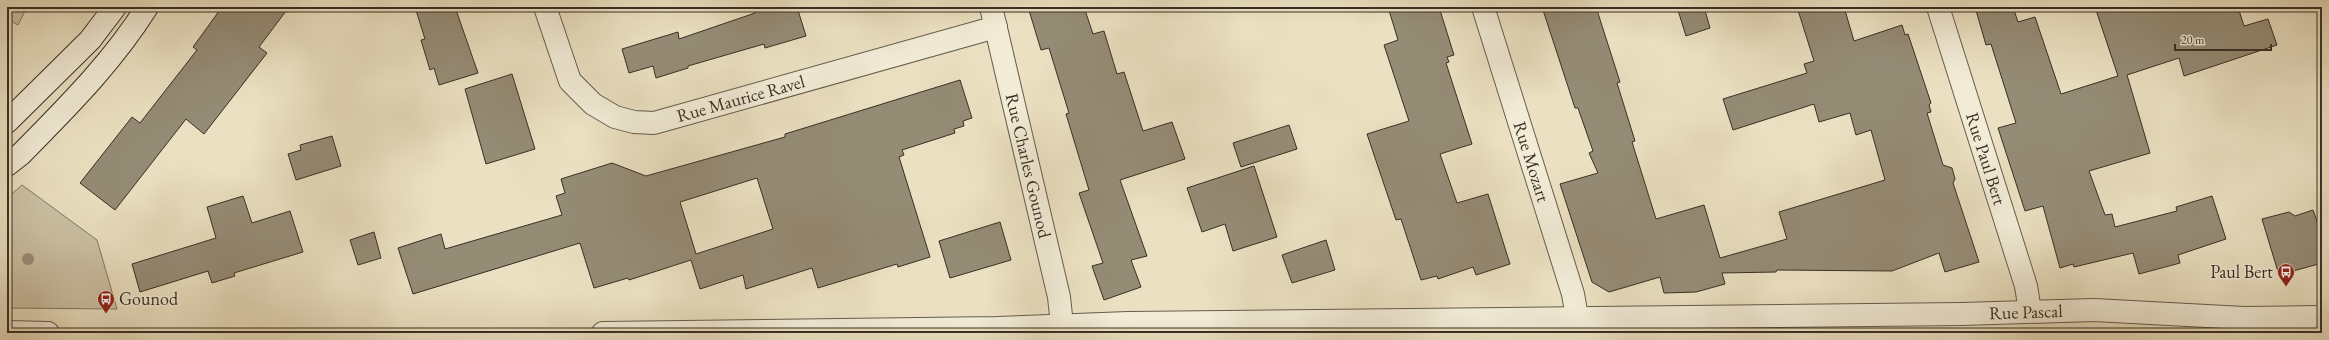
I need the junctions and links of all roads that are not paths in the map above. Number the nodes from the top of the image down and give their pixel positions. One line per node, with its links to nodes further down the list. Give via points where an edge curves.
1 (115, 7): 7 (street, via 90,40)
2 (147, 7): 8 (street, via 118,49 94,77)
3 (545, 7): 6 (street, Rue Maurice Ravel, via 570,81 593,104 615,117 634,122 654,123)
4 (1482, 7): 10 (street, Rue Mozart, via 1573,294)
5 (1938, 7): 9 (street, Rue Paul Bert, via 2026,286)
6 (994, 17): 12 (street, Rue Charles Gounod, via 1059,297)
7 (7, 122)
8 (7, 165)
9 (2030, 311): 10 (street, Rue Pascal, via 1962,314); 11 (street, Rue Pascal, via 2094,310 2244,318)
10 (1577, 317): 12 (street, Rue Pascal)
11 (2322, 317)
12 (1062, 324): 15 (street, Rue Pascal, via 998,328)
13 (7, 332): 14 (street)
14 (48, 333)
15 (602, 333)

